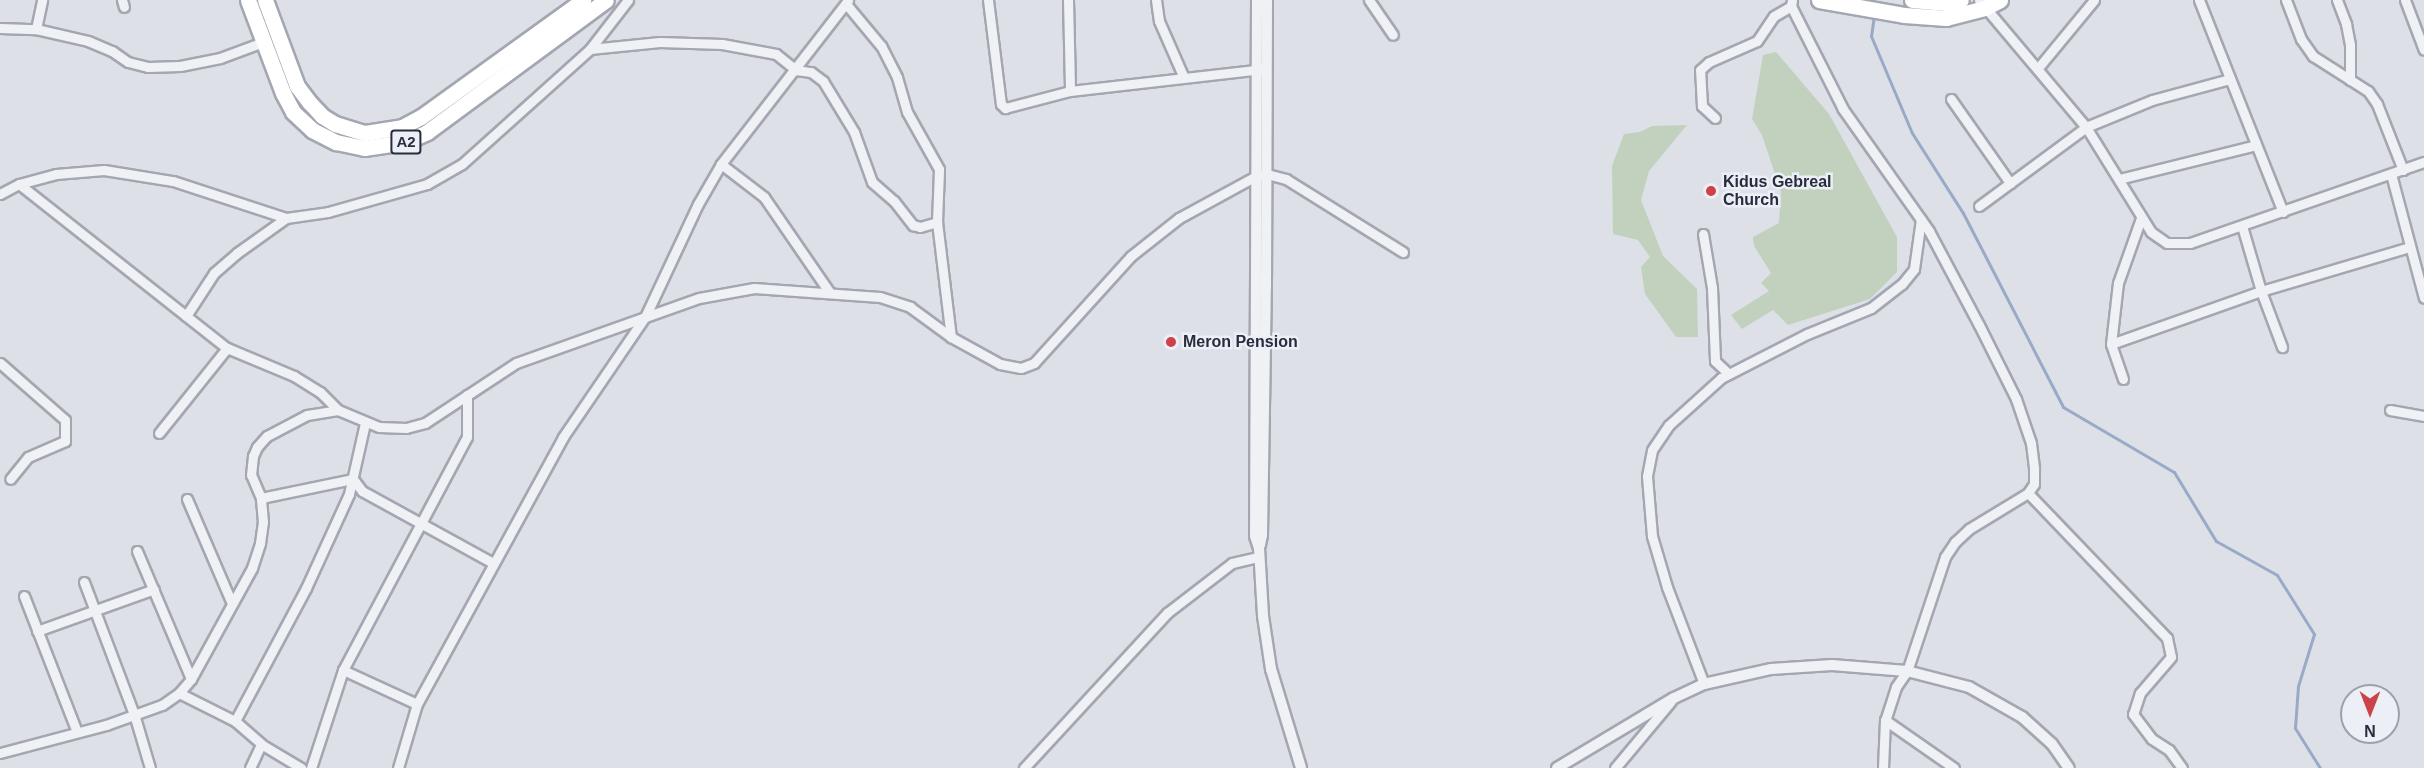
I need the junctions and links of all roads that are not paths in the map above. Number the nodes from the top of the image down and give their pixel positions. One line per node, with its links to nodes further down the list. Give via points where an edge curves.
1 (42, 0): 27 (street)
2 (248, 0): 29 (highway, A2)
3 (265, 0): 32 (highway, A2)
4 (583, 0): 43 (highway, A2, via 421,117)
5 (606, 0): 43 (highway, A2, via 427,132 405,142)
6 (628, 0): 30 (street)
7 (988, 0): 39 (street, via 1001,104 1011,108)
8 (1068, 0): 39 (street)
9 (1156, 0): 36 (street, via 1160,21)
10 (1257, 0): 34 (street)
11 (1267, 0): 34 (street)
12 (1369, 0): 28 (street)
13 (1819, 0): 25 (highway, via 1904,15)
14 (1912, 0): 25 (highway)
15 (1961, 0): 25 (highway)
16 (2000, 0): 24 (highway)
17 (2094, 0): 33 (street)
18 (2199, 0): 37 (street)
19 (2286, 0): 38 (street, via 2301,39 2313,56)
20 (2337, 0): 38 (street, via 2350,45)
21 (2405, 0): 31 (street)
22 (847, 2): 35 (street); 59 (street, via 881,45 897,77 907,112 939,169)
23 (1792, 3): 41 (street, via 1774,16 1757,41 1709,62 1700,70 1702,106); 58 (street, via 1843,109)
24 (1982, 4): 25 (highway, via 1946,18); 33 (street)
25 (1935, 7)
26 (0, 28): 27 (street)
27 (36, 29): 29 (street, via 88,40 128,62 148,67 220,58)
28 (1393, 35)
29 (263, 42): 32 (highway, A2)
30 (590, 50): 35 (street, via 660,42 722,44 776,54); 56 (street, via 462,164 427,184 328,212)
31 (2424, 50)
32 (281, 68): 43 (highway, A2, via 322,116 348,130)
33 (2038, 68): 42 (street)
34 (1262, 69): 36 (street); 49 (street)
35 (796, 70): 46 (street); 59 (street, via 811,72 823,81 854,132 877,188 894,201 913,225)
36 (1184, 78): 39 (street)
37 (2230, 79): 42 (street, via 2152,99); 44 (street)
38 (2350, 80): 47 (street, via 2368,91 2377,104)
39 (1070, 91)
40 (1952, 99): 51 (street)
41 (1715, 118)
42 (2086, 127): 50 (street); 51 (street)
43 (382, 140)
44 (2256, 145): 50 (street); 55 (street)
45 (2424, 162): 47 (street)
46 (721, 164): 65 (street, via 764,197); 68 (street)
47 (2403, 170): 48 (street)
48 (2391, 174): 55 (street); 62 (street)
49 (1262, 175): 63 (street, via 1286,179); 69 (street, via 1179,218 1131,256 1034,363 1021,368 1000,364); 89 (street, via 1255,536)
50 (2119, 179): 57 (street)
51 (2010, 183): 54 (street)
52 (19, 184): 53 (street); 56 (street, via 56,174 104,170 173,181); 67 (street)
53 (0, 194)
54 (1979, 206)
55 (2283, 212): 60 (street)
56 (286, 218): 67 (street, via 214,273)
57 (2141, 218): 60 (street, via 2158,239 2178,244); 70 (street, via 2118,283)
58 (1921, 219): 74 (street, via 1914,269 1902,284 1871,308 1807,334); 84 (street, via 2016,399 2031,444 2034,484)
59 (937, 222): 69 (street)
60 (2242, 226): 64 (street)
61 (1703, 234): 74 (street, via 1712,288 1715,361)
62 (2410, 247): 64 (street); 66 (street)
63 (1402, 252)
64 (2261, 291): 70 (street); 71 (street)
65 (830, 293): 68 (street, via 754,288 699,298); 69 (street, via 880,297 910,307)
66 (2424, 298)
67 (186, 316): 72 (street)
68 (645, 317): 76 (street, via 516,363); 90 (street, via 563,437)
69 (951, 337)
70 (2111, 344): 75 (street)
71 (2282, 347)
72 (227, 348): 77 (street, via 294,376 320,392); 81 (street)
73 (0, 363): 82 (street, via 65,420 65,441 28,457)
74 (1729, 374): 100 (street, via 1670,425 1652,450 1647,476 1652,536)
75 (2123, 379)
76 (467, 395): 80 (street, via 426,423 406,428); 87 (street, via 466,437)
77 (338, 410): 80 (street); 85 (street, via 308,415 267,436 257,447 250,475)
78 (2390, 410): 79 (street)
79 (2424, 416)
80 (365, 423): 83 (street)
81 (159, 433)
82 (10, 479)
83 (353, 479): 85 (street); 87 (street, via 362,491); 106 (street, via 306,588)
84 (2028, 493): 98 (street, via 1955,542 1945,557); 122 (street, via 2167,638 2171,657 2140,693 2133,714)
85 (261, 498): 94 (street, via 260,543 252,568)
86 (187, 499): 94 (street)
87 (423, 523): 90 (street); 97 (street)
88 (137, 551): 92 (street)
89 (1259, 553): 115 (street, via 1232,563 1167,613); 116 (street, via 1271,669)
90 (493, 563): 103 (street)
91 (84, 582): 95 (street)
92 (154, 590): 95 (street); 99 (street)
93 (24, 596): 96 (street)
94 (231, 601): 99 (street)
95 (95, 612): 96 (street); 104 (street)
96 (37, 631): 107 (street)
97 (343, 670): 103 (street); 113 (street)
98 (1907, 670): 100 (street, via 1832,665 1771,669); 105 (street, via 1896,687); 121 (street, via 1969,687 2022,717 2052,744)
99 (191, 679): 101 (street)
100 (1704, 684): 102 (street)
101 (179, 693): 104 (street, via 162,705); 106 (street)
102 (1674, 698): 117 (street); 118 (street)
103 (417, 704): 114 (street)
104 (134, 714): 107 (street); 110 (street)
105 (1885, 720): 119 (street); 120 (street)
106 (235, 721): 108 (street)
107 (76, 732): 109 (street)
108 (261, 744): 111 (street); 112 (street)
109 (0, 753)
110 (150, 768)
111 (250, 768)
112 (301, 768)
113 (311, 768)
114 (398, 768)
115 (1024, 768)
116 (1301, 768)
117 (1557, 768)
118 (1615, 768)
119 (1883, 768)
120 (1954, 768)
121 (2069, 768)
122 (2182, 768)

